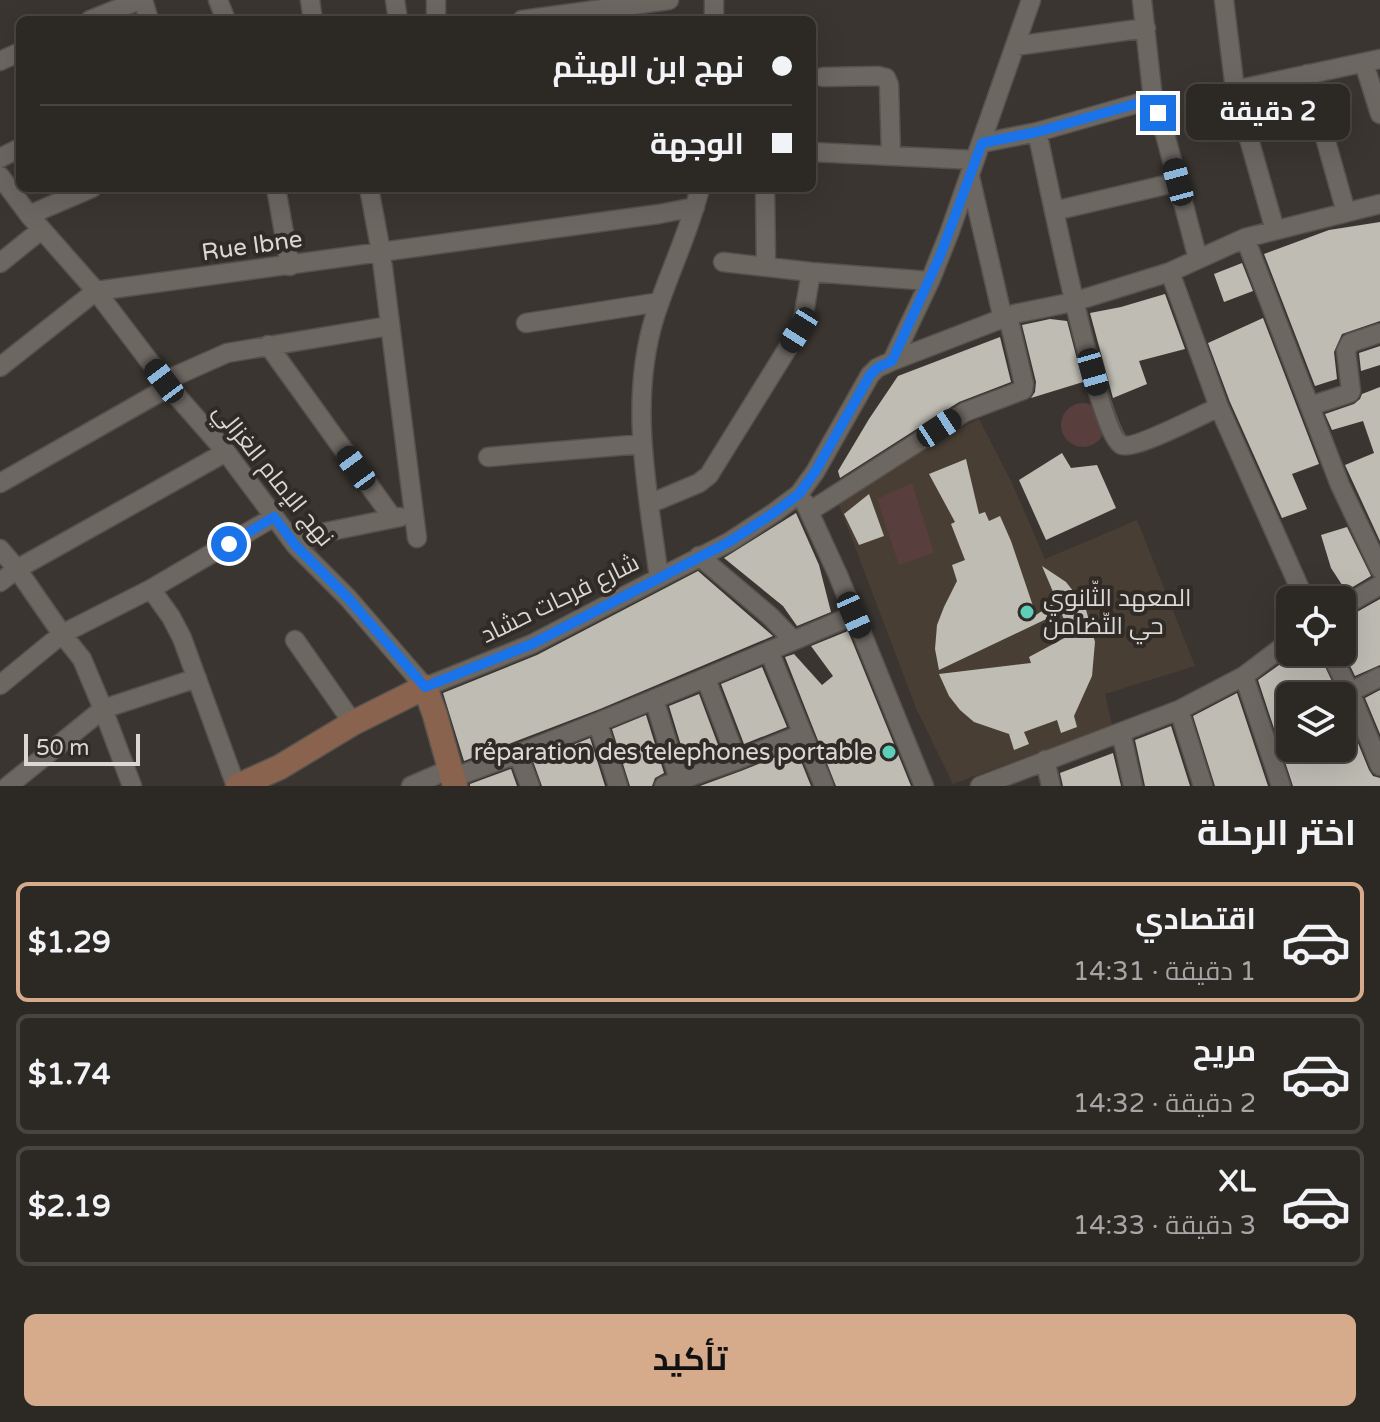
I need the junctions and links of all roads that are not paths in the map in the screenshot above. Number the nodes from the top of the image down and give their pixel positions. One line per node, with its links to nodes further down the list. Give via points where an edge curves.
1 (141, 0): 7 (street)
2 (669, 0): 6 (street)
3 (1031, 0): 9 (street)
4 (1142, 0): 8 (street)
5 (1224, 0): 13 (street)
6 (546, 8)
7 (100, 16)
8 (1146, 28): 9 (street); 14 (street)
9 (1015, 46): 19 (street)
10 (1372, 61): 11 (street); 15 (street)
11 (1307, 74): 13 (street); 29 (street)
12 (823, 77): 18 (street, via 886,78)
13 (1235, 90): 31 (street)
14 (1153, 99): 16 (street); 21 (street)
15 (1380, 114)
16 (1037, 132): 19 (street); 28 (street)
17 (816, 152): 18 (street)
18 (891, 156): 19 (street)
19 (975, 160): 41 (street); 45 (street)
20 (0, 176): 30 (street, نهج الإمام الغزالي)
21 (1178, 182): 28 (street); 34 (street)
22 (85, 192): 30 (street)
23 (277, 192): 37 (street)
24 (370, 192): 33 (street)
25 (765, 192): 38 (street)
26 (698, 197): 33 (street, Rue Ibne, via 659,214); 43 (street, شارع فرحات حشاد)
27 (1380, 204): 29 (street)
28 (1054, 211): 44 (street)
29 (1346, 212): 31 (street)
30 (35, 222): 36 (street); 42 (street, نهج الإمام الغزالي)
31 (1275, 230): 32 (street)
32 (1245, 238): 34 (street); 53 (street)
33 (381, 252): 37 (street, Rue Ibne); 47 (street)
34 (1198, 259): 40 (street)
35 (723, 262): 38 (street)
36 (0, 263)
37 (290, 266): 42 (street, Rue Ibne)
38 (766, 266): 39 (street)
39 (811, 272): 41 (street); 60 (street, via 799,330 709,475)
40 (1170, 272): 44 (street); 54 (street)
41 (930, 281): 50 (street)
42 (96, 291): 51 (street); 52 (street, نهج الإمام الغزالي)
43 (660, 302): 46 (street); 55 (street, شارع فرحات حشاد, via 644,362)
44 (1073, 302): 45 (street); 54 (street, via 1118,443 1152,438)
45 (1006, 318): 50 (street); 61 (street, via 1023,390 965,412)
46 (526, 323)
47 (389, 326): 49 (street); 62 (street)
48 (1380, 333): 53 (street, via 1347,348 1350,393)
49 (268, 345): 52 (street, via 227,353); 64 (street)
50 (892, 361): 59 (street, via 870,375)
51 (0, 367)
52 (167, 384): 56 (street, نهج الإمام الغزالي); 58 (street)
53 (1310, 406): 70 (street)
54 (1219, 407): 74 (street)
55 (642, 444): 57 (street); 60 (street, شارع فرحات حشاد)
56 (226, 452): 63 (street, نهج الإمام الغزالي); 69 (street)
57 (488, 457)
58 (0, 483)
59 (799, 494): 61 (street); 68 (street)
60 (649, 504): 71 (street, شارع فرحات حشاد)
61 (810, 511): 77 (street)
62 (413, 515): 64 (street); 65 (street)
63 (274, 517): 66 (street, نهج الإمام الغزالي); 75 (street)
64 (392, 517): 66 (street, via 326,532)
65 (417, 538)
66 (296, 546): 88 (street, نهج الإمام الغزالي)
67 (0, 549): 69 (street)
68 (699, 556): 71 (street); 80 (street)
69 (17, 569): 72 (street); 78 (street)
70 (1380, 569)
71 (659, 578): 88 (street, شارع فرحات حشاد, via 532,644)
72 (0, 582)
73 (1380, 585): 76 (street)
74 (1299, 586)
75 (151, 589): 78 (street); 85 (street, via 182,638)
76 (1356, 599)
77 (854, 615): 80 (street); 111 (street)
78 (62, 634): 87 (street); 92 (street, via 82,659)
79 (295, 640): 94 (street)
80 (793, 640): 81 (street)
81 (769, 651): 86 (street); 97 (street)
82 (1276, 652): 83 (street)
83 (1244, 676): 93 (street); 116 (street)
84 (1380, 677): 89 (street)
85 (197, 678): 92 (street); 106 (street)
86 (706, 679): 90 (street); 99 (street)
87 (0, 685)
88 (425, 687): 94 (street); 102 (street)
89 (1356, 689)
90 (654, 699): 95 (street); 103 (street)
91 (1356, 707): 101 (street)
92 (103, 709): 104 (street); 105 (street)
93 (1179, 710): 96 (street); 115 (street)
94 (353, 723): 106 (street)
95 (598, 724): 98 (street); 109 (street)
96 (1121, 732): 100 (street); 114 (street)
97 (802, 734): 99 (street); 110 (street)
98 (518, 754): 102 (street); 108 (street)
99 (737, 760): 103 (street)
100 (1045, 760): 112 (street); 113 (street)
101 (1380, 766)
102 (452, 778): 107 (street)
103 (672, 783)
104 (8, 786)
105 (132, 786)
106 (237, 786)
107 (411, 786)
108 (530, 786)
109 (618, 786)
110 (824, 786)
111 (924, 786)
112 (980, 786)
113 (1051, 786)
114 (1133, 786)
115 (1203, 786)
116 (1281, 786)

